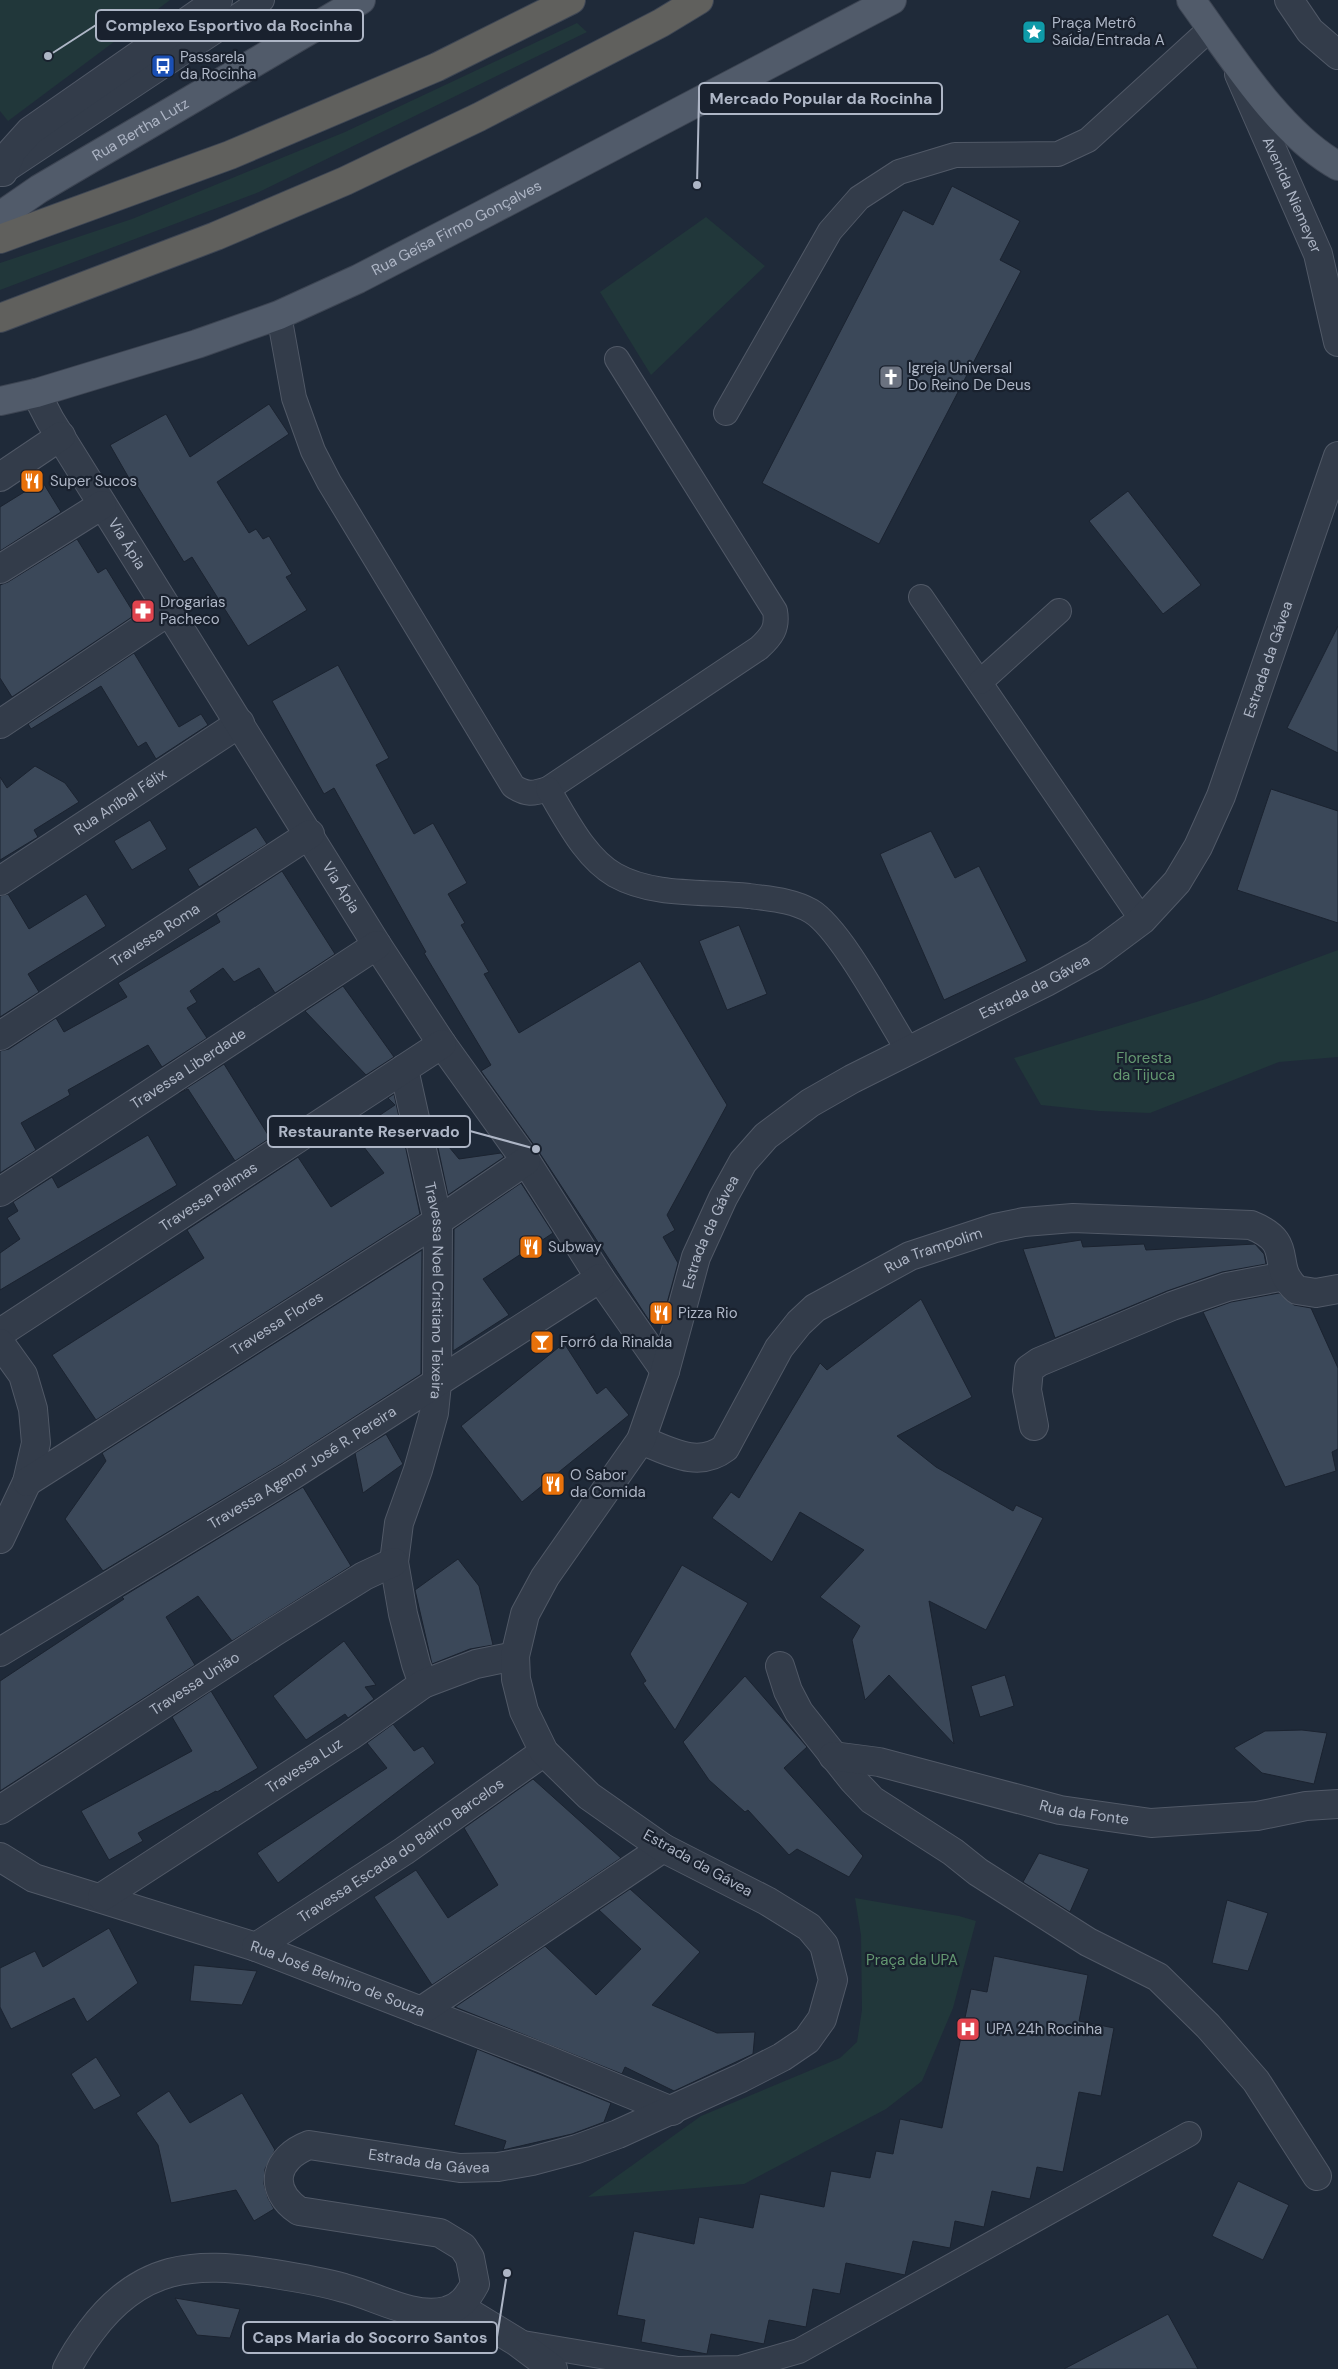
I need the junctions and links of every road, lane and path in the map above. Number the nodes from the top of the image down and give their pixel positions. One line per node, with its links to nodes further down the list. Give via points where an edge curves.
1 (218, 0): 13 (street, via 30,131 12,151)
2 (262, 0): 13 (lane)
3 (361, 0): 14 (main road, Rua Bertha Lutz, via 40,189)
4 (571, 0): 15 (highway, via 437,67 230,155)
5 (700, 0): 17 (highway, via 479,117 345,180 216,236)
6 (892, 0): 16 (main road, Rua Geísa Firmo Gonçalves, via 454,230)
7 (1191, 0): 9 (main road, Avenida Niemeyer)
8 (1289, 0): 11 (street, via 1310,31)
9 (1211, 28): 10 (main road, Avenida Niemeyer); 22 (lane, via 1088,140 1058,154 955,155 898,172 860,198 830,231)
10 (1230, 54): 12 (main road, Avenida Niemeyer, via 1284,122 1318,155); 18 (street, Avenida Niemeyer, via 1318,254)
11 (1338, 54)
12 (1338, 166)
13 (2, 173)
14 (0, 216)
15 (0, 239)
16 (279, 315): 20 (main road, Rua Geísa Firmo Gonçalves, via 197,344); 34 (lane, via 300,417 329,482 513,786 533,794)
17 (0, 318)
18 (1338, 342)
19 (616, 359): 34 (lane, via 775,611 777,623 772,635 759,648)
20 (36, 393): 21 (main road, Rua Geísa Firmo Gonçalves); 23 (street, Via Ápia)
21 (0, 401)
22 (726, 413)
23 (61, 436): 25 (street); 26 (street, Via Ápia)
24 (1338, 456): 37 (street, Estrada da Gávea, via 1221,796 1198,847 1177,882)
25 (0, 477)
26 (102, 505): 27 (street); 29 (street, Via Ápia)
27 (0, 569)
28 (921, 597): 31 (lane)
29 (170, 611): 32 (street, Via Ápia); 33 (street)
30 (1059, 611): 31 (lane)
31 (980, 682): 37 (lane)
32 (240, 723): 35 (street, Via Ápia); 36 (street, Rua Aníbal Félix)
33 (0, 724)
34 (548, 789): 41 (lane, via 575,833 594,857 615,875 672,890 787,901 811,911 831,929)
35 (310, 834): 38 (street, Via Ápia); 39 (street, Travessa Roma)
36 (0, 881)
37 (1142, 920): 41 (street, Estrada da Gávea, via 1095,955)
38 (377, 945): 40 (street, Via Ápia); 44 (street, Travessa Liberdade)
39 (0, 1036)
40 (442, 1044): 42 (street, Travessa Palmas); 43 (street, Via Ápia)
41 (908, 1050): 51 (street, Estrada da Gávea, via 810,1103 766,1136 743,1162 696,1257)
42 (404, 1069): 45 (street, Travessa Noel Cristiano Teixeira); 49 (street, Travessa Palmas)
43 (526, 1161): 45 (street, Travessa Flores); 47 (street, Via Ápia)
44 (0, 1192)
45 (438, 1221): 52 (street, Travessa Noel Cristiano Teixeira); 55 (street, Travessa Flores)
46 (1285, 1276): 48 (street, via 1297,1290 1316,1293); 53 (street, via 1228,1287 1172,1306 1039,1362 1029,1369 1027,1390); 54 (street, Rua Trampolim, via 1275,1240 1267,1231 1251,1225 1073,1218 994,1228 910,1256 815,1308 779,1348 724,1448 716,1455 691,1459)
47 (600, 1278): 51 (street, Via Ápia); 52 (street, Travessa Agenor José R. Pereira)
48 (1338, 1290)
49 (0, 1333)
50 (0, 1343): 55 (street, via 23,1375 33,1409 36,1443)
51 (666, 1370): 54 (street, Estrada da Gávea)
52 (437, 1384): 57 (street, Travessa Noel Cristiano Teixeira, via 427,1441 399,1523); 58 (street, Travessa Agenor José R. Pereira)
53 (1034, 1426)
54 (642, 1440): 59 (street, Estrada da Gávea, via 545,1577 525,1614)
55 (28, 1482): 56 (street)
56 (0, 1539)
57 (394, 1562): 61 (street, Travessa Noel Cristiano Teixeira, via 403,1614); 65 (street, Travessa União, via 364,1576 274,1632)
58 (0, 1652)
59 (515, 1656): 61 (street, Travessa Luz, via 476,1664); 62 (street, Estrada da Gávea, via 516,1679 524,1711)
60 (780, 1666): 63 (street, via 799,1712)
61 (423, 1684): 68 (street, Travessa Luz, via 350,1736)
62 (544, 1752): 66 (street, Estrada da Gávea, via 589,1796); 69 (street, Travessa Escada do Bairro Barcelos, via 404,1851)
63 (833, 1756): 64 (street, Rua da Fonte, via 879,1762 1060,1810 1152,1823 1257,1816 1306,1806); 73 (street, via 872,1800 1088,1942 1158,1977 1208,2026 1256,2081)
64 (1338, 1804)
65 (0, 1810)
66 (663, 1848): 70 (street); 71 (street, Estrada da Gávea, via 768,1901 809,1927 824,1945 833,1980 822,2019 807,2040 749,2074)
67 (0, 1857): 68 (street, Rua José Belmiro de Souza, via 34,1878)
68 (102, 1897): 69 (street, Rua José Belmiro de Souza)
69 (256, 1947): 70 (street, Rua José Belmiro de Souza)
70 (421, 2011): 71 (street, Rua José Belmiro de Souza)
71 (672, 2111): 74 (street, Estrada da Gávea, via 577,2149 498,2167 460,2168 309,2145 295,2150 286,2158 278,2181 280,2193 299,2211 440,2233 463,2247 470,2258 475,2284)
72 (1189, 2134): 75 (lane, via 799,2351 740,2368 678,2369)
73 (1317, 2176)
74 (458, 2306): 75 (street); 76 (street, via 446,2311 423,2312 405,2309 343,2287 289,2276 218,2267 191,2268 139,2285 118,2299 73,2356)
75 (517, 2342): 77 (street)
76 (67, 2369)
77 (553, 2369)

